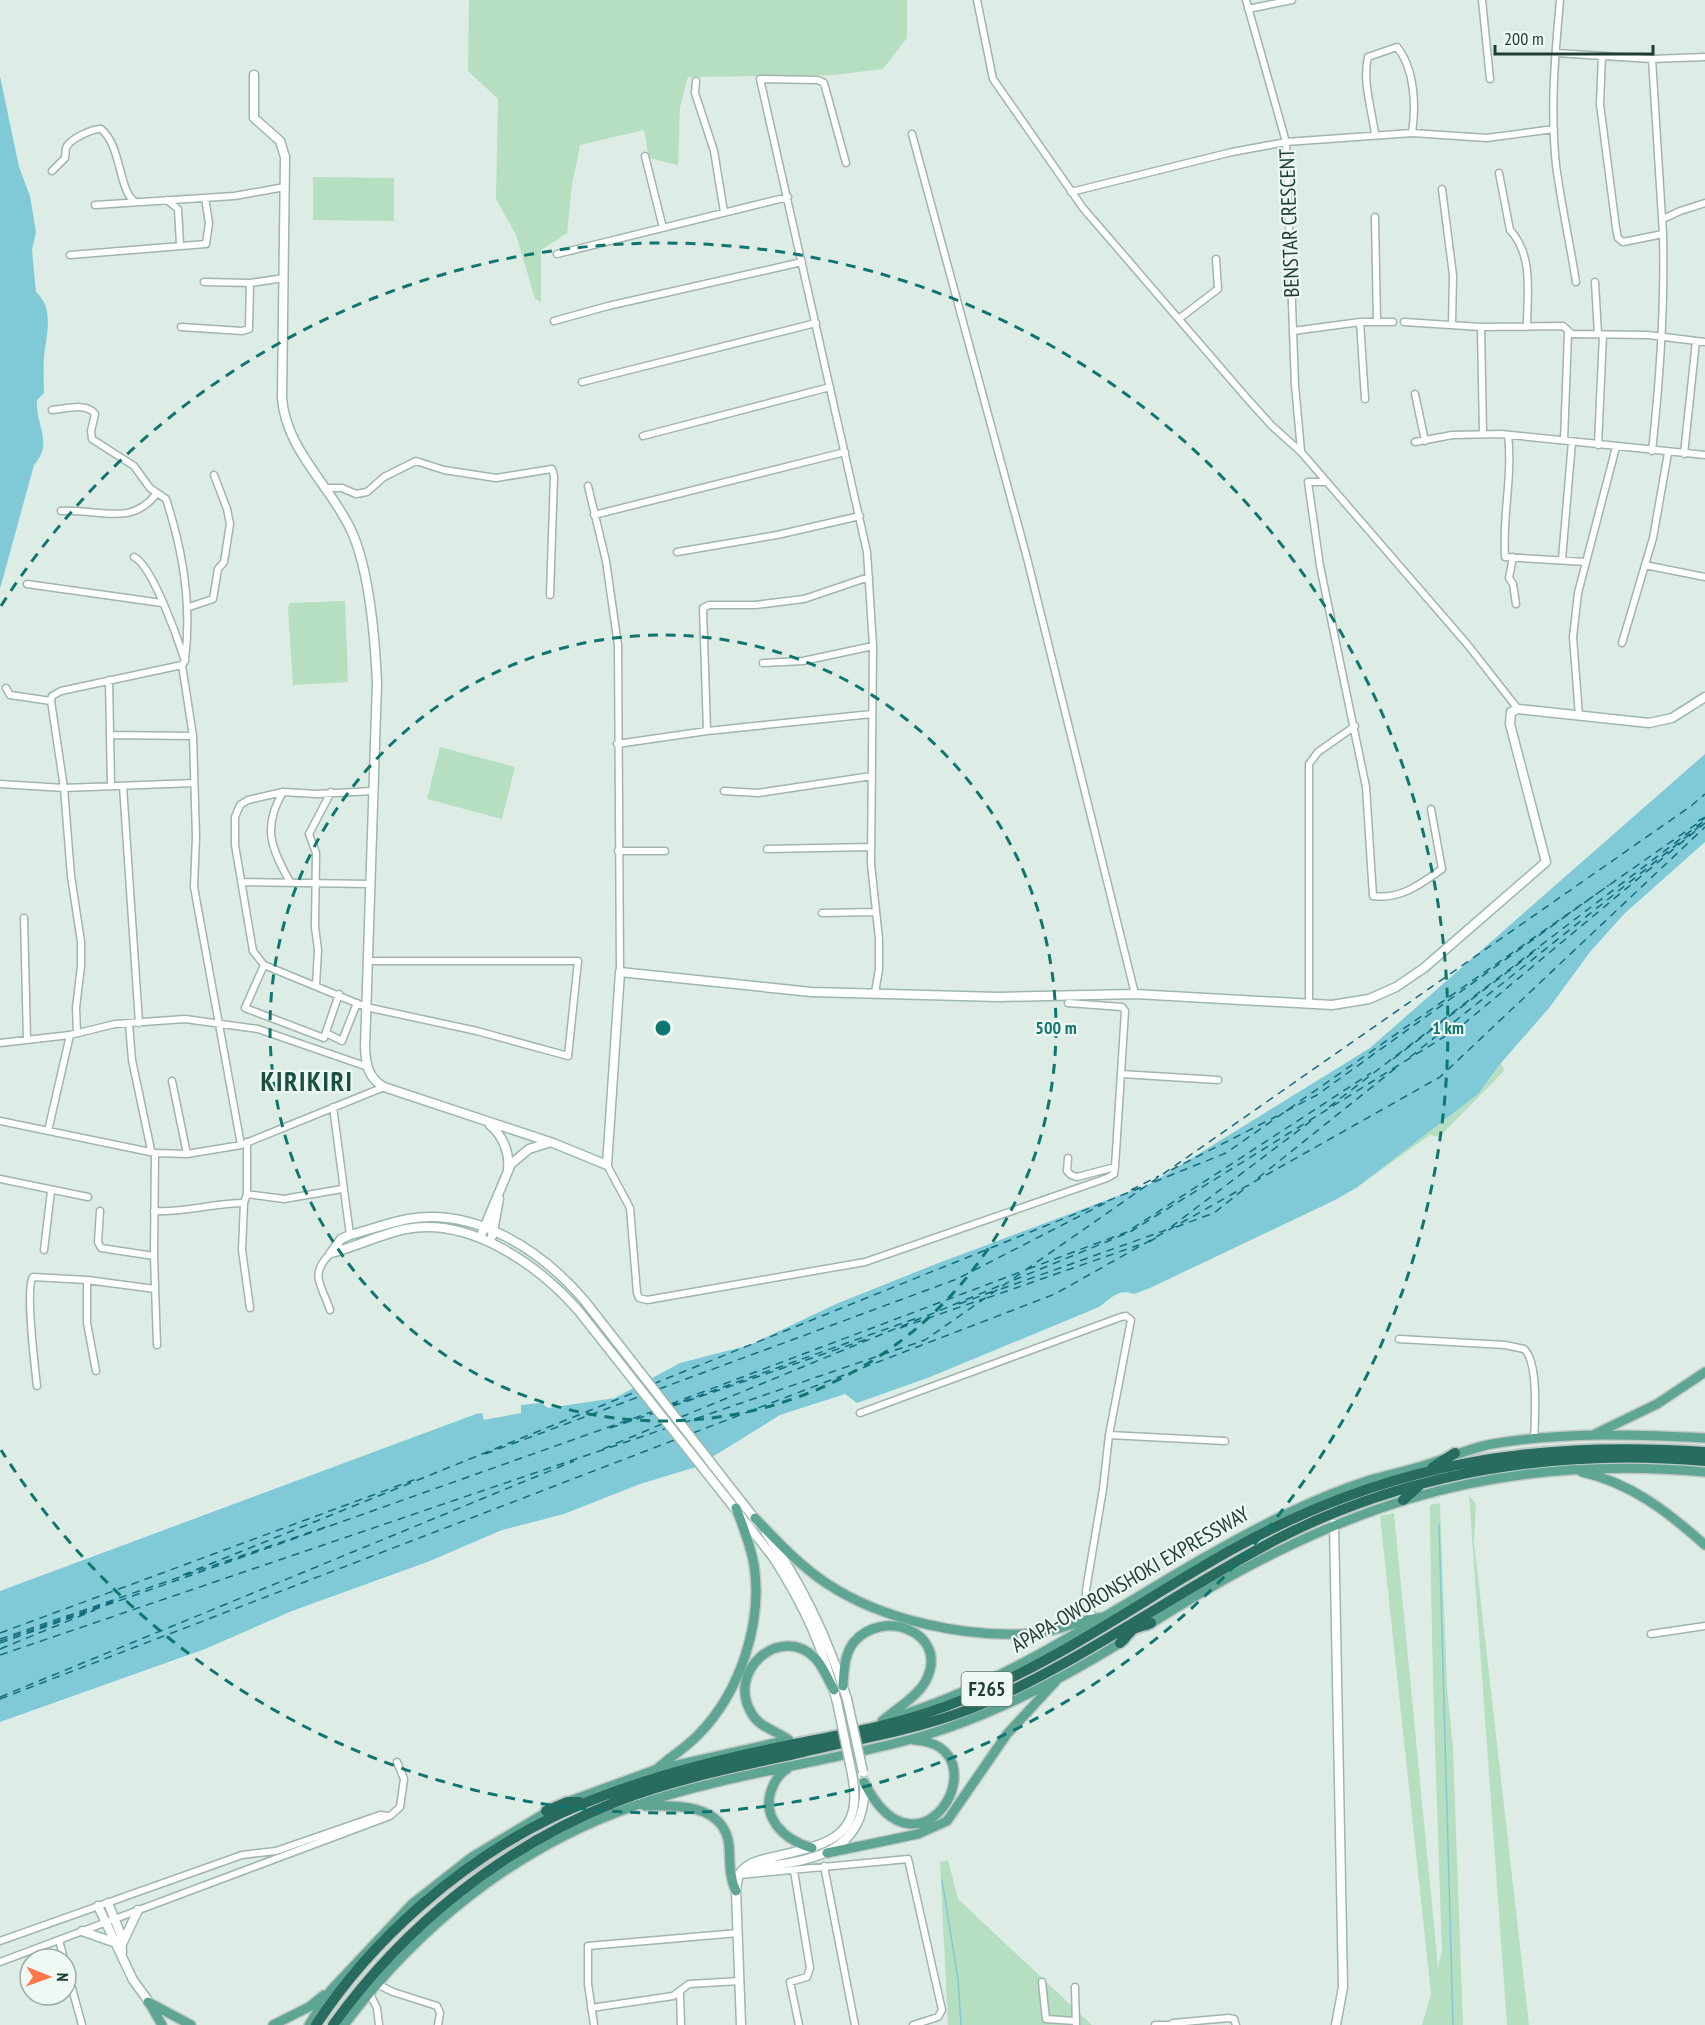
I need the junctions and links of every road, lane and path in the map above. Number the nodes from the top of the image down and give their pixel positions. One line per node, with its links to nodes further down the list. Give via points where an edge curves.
1 (977, 0): 25 (street, via 993,79)
2 (1246, 0): 6 (street, BENSTAR CRESCENT)
3 (1292, 0): 6 (street)
4 (1482, 0): 12 (street)
5 (1560, 0): 7 (street)
6 (1248, 9): 18 (street, BENSTAR CRESCENT)
7 (1556, 53): 8 (street); 14 (street)
8 (1602, 56): 10 (street); 36 (street, via 1600,104 1618,238 1623,242)
9 (1705, 57): 10 (street)
10 (1652, 59): 34 (street)
11 (254, 75): 23 (main road, via 253,115 283,144)
12 (1490, 79)
13 (696, 81): 32 (street, via 695,93 714,151)
14 (1554, 129): 15 (street, via 1487,138); 44 (street)
15 (1412, 132): 17 (street); 17 (street, via 1411,81 1397,47 1368,57 1366,72)
16 (912, 134): 149 (street, via 1027,558)
17 (1375, 134): 18 (street)
18 (1287, 142): 25 (street); 58 (street, BENSTAR CRESCENT)
19 (645, 156): 35 (street)
20 (846, 163): 26 (street, via 824,83 760,80)
21 (52, 171): 29 (street, via 65,158 71,142 101,129 118,157 129,195)
22 (1499, 173): 57 (street, via 1510,230 1527,266)
23 (285, 187): 27 (street); 42 (main road)
24 (1442, 189): 54 (street, via 1453,266)
25 (1071, 192): 47 (street)
26 (788, 197): 32 (street); 41 (street)
27 (205, 198): 28 (street); 37 (street, via 208,243)
28 (167, 200): 29 (street); 37 (street, via 178,209)
29 (136, 203): 31 (street)
30 (1705, 203): 34 (street)
31 (95, 205)
32 (723, 213): 35 (street)
33 (1375, 217): 49 (street)
34 (1663, 219): 36 (street)
35 (663, 228): 38 (street)
36 (1663, 234): 61 (street)
37 (180, 244): 39 (street)
38 (557, 254)
39 (70, 255)
40 (1216, 259): 47 (street, via 1218,290)
41 (802, 262): 48 (street); 53 (street)
42 (284, 278): 46 (street); 87 (main road, via 285,418 292,437)
43 (204, 282): 46 (street)
44 (1576, 282)
45 (1595, 282): 60 (street)
46 (250, 283): 55 (street, via 249,329)
47 (1180, 318): 80 (street, via 1271,425)
48 (554, 321)
49 (1377, 321): 50 (street); 51 (street)
50 (1360, 322): 58 (street); 67 (street)
51 (1393, 322)
52 (1404, 322): 54 (street)
53 (816, 323): 64 (street); 65 (street)
54 (1452, 324): 56 (street)
55 (181, 327)
56 (1481, 327): 57 (street); 69 (street)
57 (1527, 327): 59 (street, via 1563,326)
58 (1293, 331): 80 (street, BENSTAR CRESCENT)
59 (1568, 333): 60 (street); 72 (street)
60 (1600, 334): 61 (street); 76 (street)
61 (1663, 336): 62 (street); 78 (street)
62 (1696, 341): 63 (street); 82 (street)
63 (1705, 342)
64 (582, 382)
65 (830, 387): 71 (street); 79 (street)
66 (1414, 394): 73 (street)
67 (1365, 399)
68 (52, 410): 88 (street, via 93,410 92,439 134,466)
69 (1483, 434): 70 (street); 73 (street)
70 (1508, 435): 72 (street); 94 (street, via 1505,554)
71 (644, 436)
72 (1564, 440): 75 (street)
73 (1425, 441): 74 (street)
74 (1415, 442)
75 (1572, 442): 76 (street); 95 (street)
76 (1598, 445): 77 (street)
77 (1616, 447): 78 (street); 96 (street)
78 (1652, 451): 81 (street)
79 (845, 452): 90 (street); 91 (street)
80 (1301, 452): 85 (street)
81 (1668, 453): 82 (street); 97 (street, via 1662,499)
82 (1684, 454): 83 (street)
83 (1705, 455)
84 (214, 475): 104 (street, via 229,516 224,562 218,569 213,599)
85 (1326, 482): 113 (street, via 1474,652); 116 (street, via 1308,482 1320,566)
86 (588, 486): 90 (street)
87 (324, 488): 101 (street, via 342,488 356,494 367,492 384,477 416,461 495,478 552,469); 127 (main road, via 352,532 370,608 377,683)
88 (157, 493): 89 (street, via 147,506 135,512); 104 (street, via 169,507)
89 (61, 511)
90 (594, 515): 120 (street, via 606,561 618,645)
91 (860, 516): 92 (street); 98 (street)
92 (677, 552)
93 (134, 557): 102 (street, via 141,560)
94 (1513, 557): 95 (street); 103 (street, via 1509,578)
95 (1562, 559): 96 (street)
96 (1586, 562): 115 (street, via 1573,637)
97 (1645, 565): 99 (street); 105 (street)
98 (869, 577): 106 (street); 117 (street, via 804,599 703,608)
99 (1705, 577)
100 (27, 584): 102 (street)
101 (550, 595)
102 (162, 603): 107 (street)
103 (1516, 604)
104 (189, 607): 107 (street)
105 (1622, 643)
106 (873, 646): 108 (street, via 803,661); 114 (street)
107 (183, 663): 109 (street); 119 (street)
108 (763, 663)
109 (109, 680): 112 (street, via 61,691); 118 (street)
110 (6, 688): 112 (street, via 10,695)
111 (1705, 697): 115 (main road, via 1685,712 1661,721 1639,723)
112 (51, 701): 126 (street)
113 (1518, 709): 115 (main road); 152 (main road, via 1511,712 1509,719 1546,862 1424,968 1396,987 1369,999)
114 (872, 714): 117 (street); 121 (street)
115 (1580, 716)
116 (1355, 726): 131 (street, via 1366,787 1373,896 1398,896 1442,869); 152 (street, via 1318,752 1309,764)
117 (707, 731): 120 (street)
118 (112, 735): 119 (street); 124 (street)
119 (193, 736): 122 (street)
120 (617, 744): 134 (street)
121 (872, 776): 128 (street, via 758,793); 132 (street)
122 (194, 783): 125 (street); 154 (street, via 194,887)
123 (0, 784): 126 (street)
124 (111, 786): 125 (street); 126 (street)
125 (123, 786): 155 (street)
126 (64, 788): 158 (street, via 81,942)
127 (373, 791): 130 (street); 139 (main road)
128 (724, 791)
129 (283, 792): 130 (street); 136 (street, via 243,802 237,809 235,845); 137 (street, via 274,806 269,834)
130 (331, 792): 138 (street, via 309,834 316,853)
131 (1431, 808)
132 (872, 847): 133 (street); 140 (street)
133 (767, 849)
134 (618, 851): 135 (street); 145 (street)
135 (665, 851)
136 (243, 882): 137 (street); 144 (street, via 253,951)
137 (290, 882): 138 (street)
138 (316, 882): 139 (street); 146 (street)
139 (369, 884): 143 (main road)
140 (876, 912): 141 (street); 147 (street, via 879,969)
141 (822, 913)
142 (24, 918): 160 (street)
143 (368, 961): 153 (main road); 153 (street, via 578,961 568,1056)
144 (264, 964): 146 (street); 157 (street, via 245,1008 324,1038)
145 (620, 972): 147 (main road, via 811,992); 176 (main road)
146 (316, 985): 148 (street)
147 (875, 993): 149 (main road, via 999,997)
148 (339, 994): 150 (street); 157 (street)
149 (1135, 994): 152 (main road)
150 (357, 1003): 153 (street); 157 (street, via 342,1041)
151 (1068, 1004): 163 (street, via 1122,1007 1125,1011)
152 (1308, 1005)
153 (366, 1007): 162 (main road)
154 (219, 1022): 155 (street, via 185,1019); 162 (street, via 258,1029); 171 (street)
155 (139, 1023): 156 (street)
156 (129, 1024): 158 (street); 173 (street, via 132,1060)
157 (326, 1032)
158 (77, 1033): 159 (street)
159 (69, 1035): 160 (street); 170 (street)
160 (27, 1039): 161 (street)
161 (0, 1043)
162 (365, 1066): 166 (main road)
163 (1121, 1074): 164 (street); 177 (street)
164 (1218, 1080)
165 (172, 1081): 174 (street)
166 (384, 1087): 167 (street); 169 (main road)
167 (333, 1107): 171 (street); 180 (street)
168 (0, 1121): 170 (street)
169 (487, 1123): 172 (main road); 178 (main road, via 502,1140)
170 (48, 1131): 173 (street)
171 (244, 1143): 174 (street); 182 (street)
172 (553, 1143): 176 (main road); 178 (main road, via 529,1149)
173 (153, 1152): 174 (street); 187 (street)
174 (187, 1155)
175 (1068, 1158): 177 (street, via 1068,1171 1077,1177)
176 (607, 1164): 177 (street, via 630,1208 637,1293 647,1300 865,1262 1107,1178 1114,1174)
177 (1115, 1167)
178 (508, 1170): 183 (main road)
179 (0, 1179): 181 (street)
180 (342, 1189): 182 (street, via 284,1199); 190 (street)
181 (51, 1191): 184 (street); 192 (street)
182 (247, 1194): 185 (street)
183 (499, 1196): 188 (main road); 189 (main road)
184 (88, 1197)
185 (244, 1203): 187 (street, via 219,1203 178,1213); 197 (street, via 242,1250)
186 (100, 1211): 194 (street, via 101,1248)
187 (154, 1211): 194 (street)
188 (484, 1228): 189 (main road); 190 (main road, via 446,1220 409,1219); 191 (main road)
189 (493, 1232): 191 (main road); 220 (main road, via 547,1261 584,1300)
190 (350, 1235): 193 (main road, via 341,1239)
191 (485, 1241): 193 (main road, via 441,1230 406,1229); 219 (main road, via 532,1265 547,1278)
192 (44, 1250)
193 (331, 1253): 198 (street, via 321,1263 318,1274)
194 (154, 1256): 196 (street)
195 (87, 1280): 196 (street); 201 (street, via 87,1323); 203 (street, via 33,1277 30,1281)
196 (155, 1289): 200 (street)
197 (250, 1308)
198 (330, 1310)
199 (1399, 1339): 208 (street, via 1524,1349 1531,1358 1534,1385)
200 (157, 1345)
201 (96, 1371)
202 (1705, 1372): 206 (main road, via 1657,1404)
203 (37, 1386)
204 (860, 1413): 205 (street, via 1126,1316 1131,1324)
205 (1109, 1434): 209 (street); 224 (street, via 1086,1590)
206 (1591, 1436): 207 (main road, APAPA-OWORONSHOKI EXPRESSWAY); 208 (main road, APAPA-OWORONSHOKI EXPRESSWAY)
207 (1705, 1438)
208 (1534, 1439): 211 (main road, APAPA-OWORONSHOKI EXPRESSWAY)
209 (1225, 1441)
210 (1705, 1452): 214 (highway, APAPA-OWORONSHOKI EXPRESSWAY / F265, via 1564,1450 1498,1456)
211 (1455, 1453): 213 (highway); 217 (main road, APAPA-OWORONSHOKI EXPRESSWAY)
212 (1705, 1461): 217 (highway, APAPA-OWORONSHOKI EXPRESSWAY / F265, via 1626,1457 1566,1460)
213 (1441, 1463): 214 (highway); 217 (highway)
214 (1459, 1465): 217 (highway, APAPA-OWORONSHOKI EXPRESSWAY / F265)
215 (1565, 1471): 216 (main road, APAPA-OWORONSHOKI EXPRESSWAY, via 1633,1468); 217 (main road, APAPA-OWORONSHOKI EXPRESSWAY); 222 (main road, via 1609,1479 1644,1496)
216 (1705, 1472)
217 (1423, 1479): 218 (highway); 218 (main road, APAPA-OWORONSHOKI EXPRESSWAY); 223 (main road, APAPA-OWORONSHOKI EXPRESSWAY, via 1371,1480 1287,1513); 238 (highway, APAPA-OWORONSHOKI EXPRESSWAY / F265, via 1328,1503 1269,1530 1046,1660 962,1700 896,1723 692,1767)
218 (1403, 1494): 221 (main road, APAPA-OWORONSHOKI EXPRESSWAY); 225 (highway, APAPA-OWORONSHOKI EXPRESSWAY / F265, via 1335,1512 1280,1538)
219 (734, 1505): 230 (main road, via 796,1596); 236 (main road, via 751,1550 755,1583 754,1617 746,1648 719,1710 698,1736)
220 (755, 1518): 224 (main road, via 826,1583 874,1608 924,1623 1016,1635 1064,1628); 230 (main road, via 808,1600 831,1648)
221 (1334, 1524): 225 (main road, APAPA-OWORONSHOKI EXPRESSWAY); 292 (main road, via 1343,1987)
222 (1705, 1545)
223 (1106, 1616): 224 (main road); 231 (main road, APAPA-OWORONSHOKI EXPRESSWAY, via 1000,1675)
224 (1093, 1618)
225 (1147, 1620): 228 (highway, APAPA-OWORONSHOKI EXPRESSWAY / F265); 228 (highway)
226 (1705, 1626): 227 (street)
227 (1651, 1634)
228 (1117, 1639): 229 (main road, APAPA-OWORONSHOKI EXPRESSWAY); 247 (highway, APAPA-OWORONSHOKI EXPRESSWAY / F265, via 945,1717 621,1800 552,1831)
229 (1058, 1678): 233 (main road, APAPA-OWORONSHOKI EXPRESSWAY, via 974,1718); 243 (main road, via 1007,1734 947,1821 918,1834)
230 (839, 1688): 231 (main road, via 853,1642 887,1624 912,1630 928,1651 929,1675 922,1687); 232 (main road, via 816,1659 796,1648 772,1649 754,1662 745,1683 748,1706 758,1722); 237 (main road, bridge, via 847,1699); 242 (main road, bridge, via 837,1702 855,1802 847,1826 836,1839)
231 (882, 1721): 232 (main road, APAPA-OWORONSHOKI EXPRESSWAY)
232 (789, 1740): 236 (main road, APAPA-OWORONSHOKI EXPRESSWAY)
233 (909, 1740): 235 (main road, APAPA-OWORONSHOKI EXPRESSWAY); 237 (main road, via 935,1745 953,1769 953,1793 937,1815 919,1822 898,1821 872,1798)
234 (397, 1762): 241 (street, via 404,1779 400,1807)
235 (794, 1766): 239 (main road, APAPA-OWORONSHOKI EXPRESSWAY, via 717,1782); 242 (main road, via 776,1779 770,1792 770,1811 772,1820 786,1837)
236 (655, 1770): 238 (main road, APAPA-OWORONSHOKI EXPRESSWAY)
237 (864, 1782): 243 (main road, via 863,1806 856,1828 842,1845)
238 (582, 1800): 240 (highway, APAPA-OWORONSHOKI EXPRESSWAY / F265); 240 (highway, via 567,1802)
239 (633, 1806): 247 (main road, APAPA-OWORONSHOKI EXPRESSWAY); 248 (main road, via 682,1808 716,1817 727,1834)
240 (548, 1815): 261 (highway, APAPA-OWORONSHOKI EXPRESSWAY / F265, via 459,1875 360,1962)
241 (390, 1816): 250 (street, via 380,1815 276,1851 242,1855); 252 (street)
242 (812, 1848): 246 (main road, via 754,1862)
243 (827, 1853): 246 (main road)
244 (824, 1866): 245 (street); 288 (street); 289 (street, via 908,1859 942,2010 938,2017)
245 (794, 1871): 246 (street); 287 (street, via 810,1968 807,1977 790,1982)
246 (742, 1872): 248 (main road)
247 (488, 1875): 249 (highway, APAPA-OWORONSHOKI EXPRESSWAY / F265); 249 (highway)
248 (736, 1891): 255 (main road)
249 (463, 1894): 264 (main road, APAPA-OWORONSHOKI EXPRESSWAY); 280 (highway, APAPA-OWORONSHOKI EXPRESSWAY / F265, via 427,1918 384,1961)
250 (108, 1903): 251 (street); 253 (main road)
251 (98, 1906): 253 (main road); 257 (street)
252 (138, 1910): 253 (street); 258 (main road)
253 (110, 1921): 254 (street); 258 (main road)
254 (82, 1931): 256 (street); 258 (main road)
255 (738, 1933): 262 (main road); 270 (street, via 588,1946)
256 (59, 1940): 259 (street); 260 (street)
257 (0, 1941)
258 (119, 1943): 268 (main road, via 133,1980)
259 (61, 1947)
260 (0, 1962)
261 (345, 1980): 266 (main road, APAPA-OWORONSHOKI EXPRESSWAY); 279 (highway, APAPA-OWORONSHOKI EXPRESSWAY / F265)
262 (740, 1981): 267 (street, via 689,1984); 286 (main road)
263 (1042, 1982): 271 (street, via 1046,2019)
264 (372, 1987): 281 (main road, APAPA-OWORONSHOKI EXPRESSWAY); 282 (street); 283 (street, via 437,2006)
265 (1075, 1987): 271 (street)
266 (331, 1990): 277 (main road, via 309,2007); 278 (main road, APAPA-OWORONSHOKI EXPRESSWAY)
267 (680, 1993): 270 (street); 285 (street)
268 (148, 2002): 274 (main road); 275 (main road); 276 (main road)
269 (77, 2007): 273 (street)
270 (591, 2008): 284 (street)
271 (1076, 2023)
272 (1173, 2024): 290 (street); 291 (street, via 1229,2018)
273 (82, 2025)
274 (162, 2025)
275 (167, 2025)
276 (191, 2025)
277 (273, 2025)
278 (309, 2025)
279 (316, 2025)
280 (333, 2025)
281 (344, 2025)
282 (379, 2025)
283 (438, 2025)
284 (594, 2025)
285 (681, 2025)
286 (741, 2025)
287 (800, 2025)
288 (855, 2025)
289 (913, 2025)
290 (1155, 2025)
291 (1236, 2025)
292 (1336, 2025)

